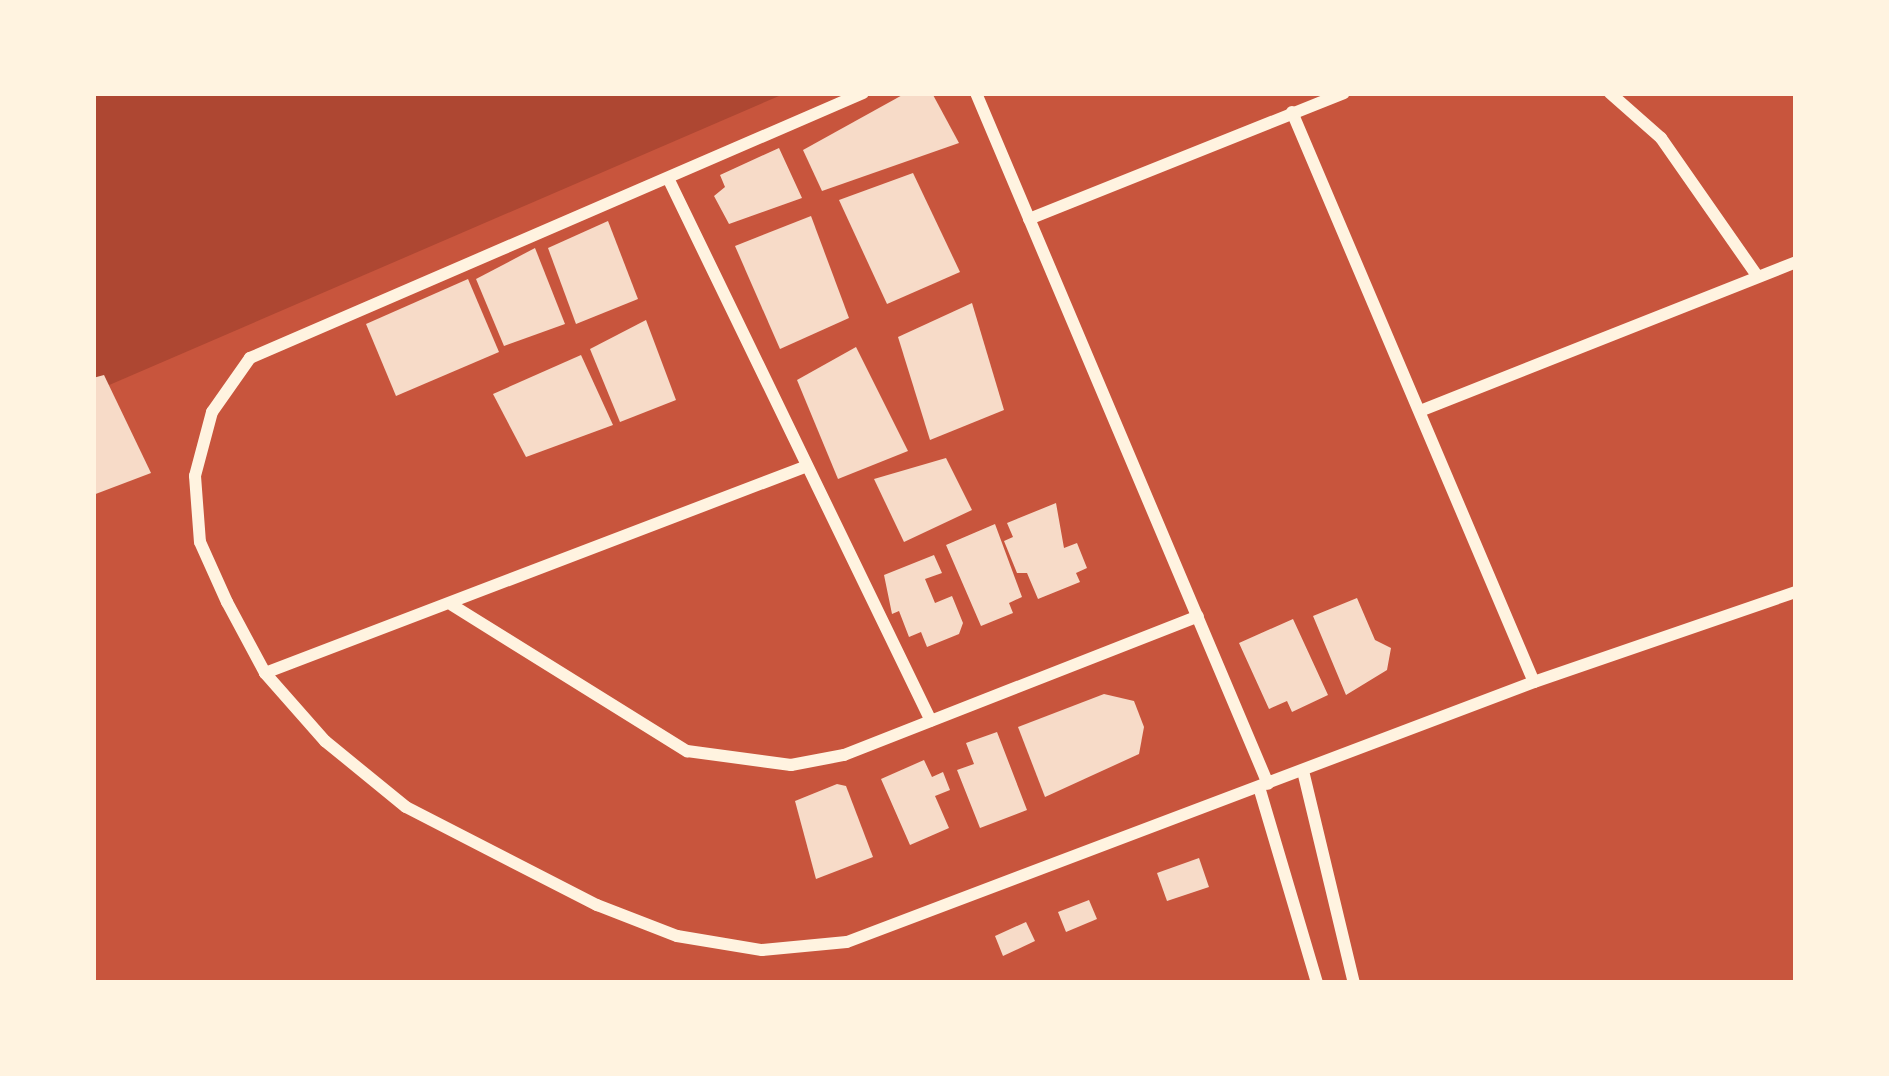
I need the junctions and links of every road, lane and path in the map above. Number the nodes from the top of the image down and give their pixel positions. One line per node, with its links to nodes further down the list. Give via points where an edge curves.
1 (862, 93): 6 (street)
2 (976, 93): 7 (street)
3 (1343, 93): 5 (street)
4 (1610, 93): 9 (street, via 1661,137)
5 (1292, 112): 7 (street); 10 (street)
6 (668, 178): 11 (street); 15 (street, via 250,358 212,412 195,476 200,542)
7 (1029, 219): 14 (street)
8 (1796, 262): 9 (street)
9 (1758, 277): 10 (street)
10 (1420, 411): 16 (street)
11 (807, 466): 13 (street); 17 (street)
12 (1796, 592): 16 (street)
13 (452, 605): 15 (street); 17 (street, via 639,727 738,763 844,754)
14 (1198, 616): 17 (street); 19 (street)
15 (265, 673): 19 (street, via 325,741 406,807 473,845 677,936 762,950 848,942 931,916)
16 (1534, 682): 18 (street)
17 (931, 721)
18 (1303, 771): 19 (street); 21 (street)
19 (1264, 785): 20 (street)
20 (1317, 983)
21 (1354, 983)

